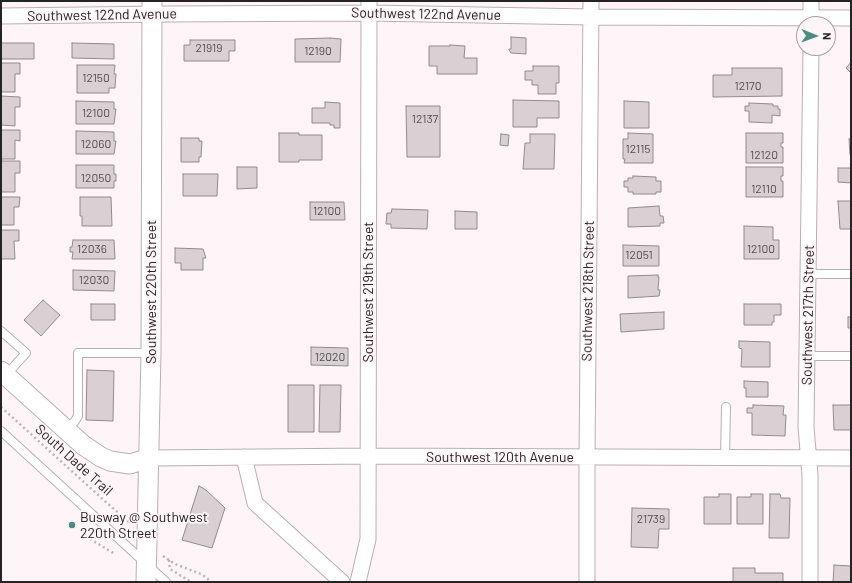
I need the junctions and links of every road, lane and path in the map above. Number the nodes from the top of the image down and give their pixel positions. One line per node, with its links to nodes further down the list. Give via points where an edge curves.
1 (591, 1): 7 (street, Southwest 218th Street)
2 (811, 1): 6 (street)
3 (369, 7): 4 (street, Southwest 122nd Avenue); 7 (street, Southwest 122nd Avenue); 23 (street, Southwest 219th Street)
4 (152, 8): 5 (street, Southwest 122nd Avenue); 15 (street, Southwest 220th Street)
5 (1, 16)
6 (811, 16)
7 (591, 17): 10 (street, Southwest 122nd Avenue); 26 (street, Southwest 218th Street)
8 (851, 18): 9 (street, Southwest 122nd Avenue)
9 (836, 19)
10 (796, 21)
11 (811, 56): 12 (street, Southwest 217th Street)
12 (809, 274): 13 (lane); 16 (street, Southwest 217th Street)
13 (851, 274)
14 (1, 331): 18 (lane, via 26,353)
15 (151, 353): 21 (lane, via 78,353 78,416); 25 (street, Southwest 220th Street)
16 (808, 356): 17 (lane); 28 (street, Southwest 217th Street, via 806,427)
17 (851, 356)
18 (4, 374): 21 (street)
19 (1, 407): 30 (path, South Dade Trail)
20 (726, 407): 27 (lane)
21 (66, 430): 25 (street, via 83,445 110,461 130,464)
22 (1, 431): 34 (lane)
23 (368, 456): 24 (street, Southwest 120th Avenue); 26 (street, Southwest 120th Avenue); 39 (street, Southwest 219th Street, via 368,539)
24 (244, 457): 25 (street, Southwest 120th Avenue); 38 (street, via 254,503)
25 (150, 458): 34 (street, Southwest 220th Street)
26 (587, 458): 27 (street, Southwest 120th Avenue); 40 (street, Southwest 218th Street)
27 (725, 458): 28 (street, Southwest 120th Avenue)
28 (809, 458): 29 (street, Southwest 120th Avenue); 41 (street, Southwest 217th Street)
29 (851, 458)
30 (134, 526)
31 (90, 539): 32 (path)
32 (115, 554)
33 (169, 560): 34 (path); 36 (path, via 170,569); 37 (path, via 201,574)
34 (150, 566): 35 (lane)
35 (166, 582)
36 (191, 582)
37 (212, 582)
38 (342, 582)
39 (358, 582)
40 (587, 582)
41 (810, 582)

